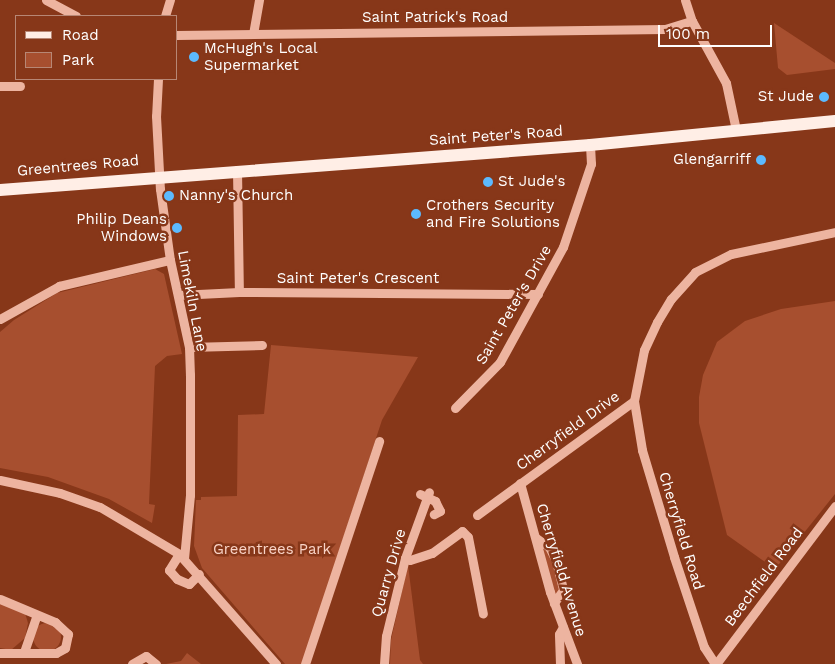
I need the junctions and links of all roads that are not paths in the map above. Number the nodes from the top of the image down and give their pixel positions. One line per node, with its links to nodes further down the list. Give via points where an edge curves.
1 (46, 0): 5 (street)
2 (170, 0): 6 (street)
3 (259, 0): 8 (street)
4 (685, 0): 7 (street)
5 (74, 15)
6 (165, 15)
7 (692, 21): 8 (street, Saint Patrick's Road, via 665,29); 14 (street, via 726,83)
8 (252, 34): 9 (street, Saint Patrick's Road)
9 (178, 35)
10 (158, 80): 17 (street, Limekiln Lane)
11 (0, 86): 12 (street)
12 (20, 86)
13 (835, 120): 14 (main road, Saint Peter's Road)
14 (736, 130): 15 (main road, Saint Peter's Road)
15 (590, 145): 16 (main road, Saint Peter's Road); 22 (street, Saint Peter's Drive, via 591,164 580,202 563,247)
16 (237, 170): 17 (main road, Saint Peter's Road); 21 (street)
17 (159, 175): 18 (main road, Greentrees Road); 20 (street, Limekiln Lane)
18 (0, 190)
19 (835, 232): 27 (street, Cherryfield Drive, via 731,254 695,272 671,299 657,322 644,350)
20 (170, 260): 23 (street, Limekiln Lane); 24 (street, via 59,286)
21 (239, 292): 22 (street, Saint Peter's Crescent); 23 (street, Saint Peter's Crescent)
22 (538, 294): 28 (street, Saint Peter's Drive, via 500,362)
23 (178, 295): 26 (street, Limekiln Lane)
24 (0, 319)
25 (262, 345): 26 (street)
26 (189, 347): 36 (street, Limekiln Lane, via 192,447)
27 (634, 401): 31 (street, Cherryfield Drive); 53 (street, Cherryfield Road, via 642,450 674,556 704,647)
28 (455, 408)
29 (379, 441): 49 (street)
30 (0, 480): 36 (street, via 60,493 100,507)
31 (520, 483): 34 (street, Cherryfield Drive); 35 (street, Cherryfield Avenue)
32 (835, 506): 53 (street, Beechfield Road)
33 (434, 514): 37 (street, Quarry Drive, via 440,511 426,494)
34 (477, 515)
35 (536, 538): 40 (street, Cherryfield Avenue); 40 (street, via 549,547 556,560 563,590)
36 (182, 556): 38 (street); 38 (street, Limekiln Lane, via 169,570 177,579 188,584)
37 (406, 558): 42 (street, via 410,560 432,553 462,531 468,537); 50 (street, Quarry Drive, via 386,636)
38 (199, 574): 48 (street)
39 (0, 599): 41 (street)
40 (554, 603): 43 (street, Cherryfield Avenue)
41 (37, 614): 44 (street); 44 (street, via 64,629 67,644 56,653)
42 (483, 614)
43 (563, 627): 51 (street, via 559,634); 52 (street, Cherryfield Avenue)
44 (24, 652): 45 (street)
45 (0, 653)
46 (132, 664): 47 (street, via 146,656)
47 (156, 664)
48 (276, 664)
49 (305, 664)
50 (384, 664)
51 (560, 664)
52 (577, 664)
53 (716, 664)

